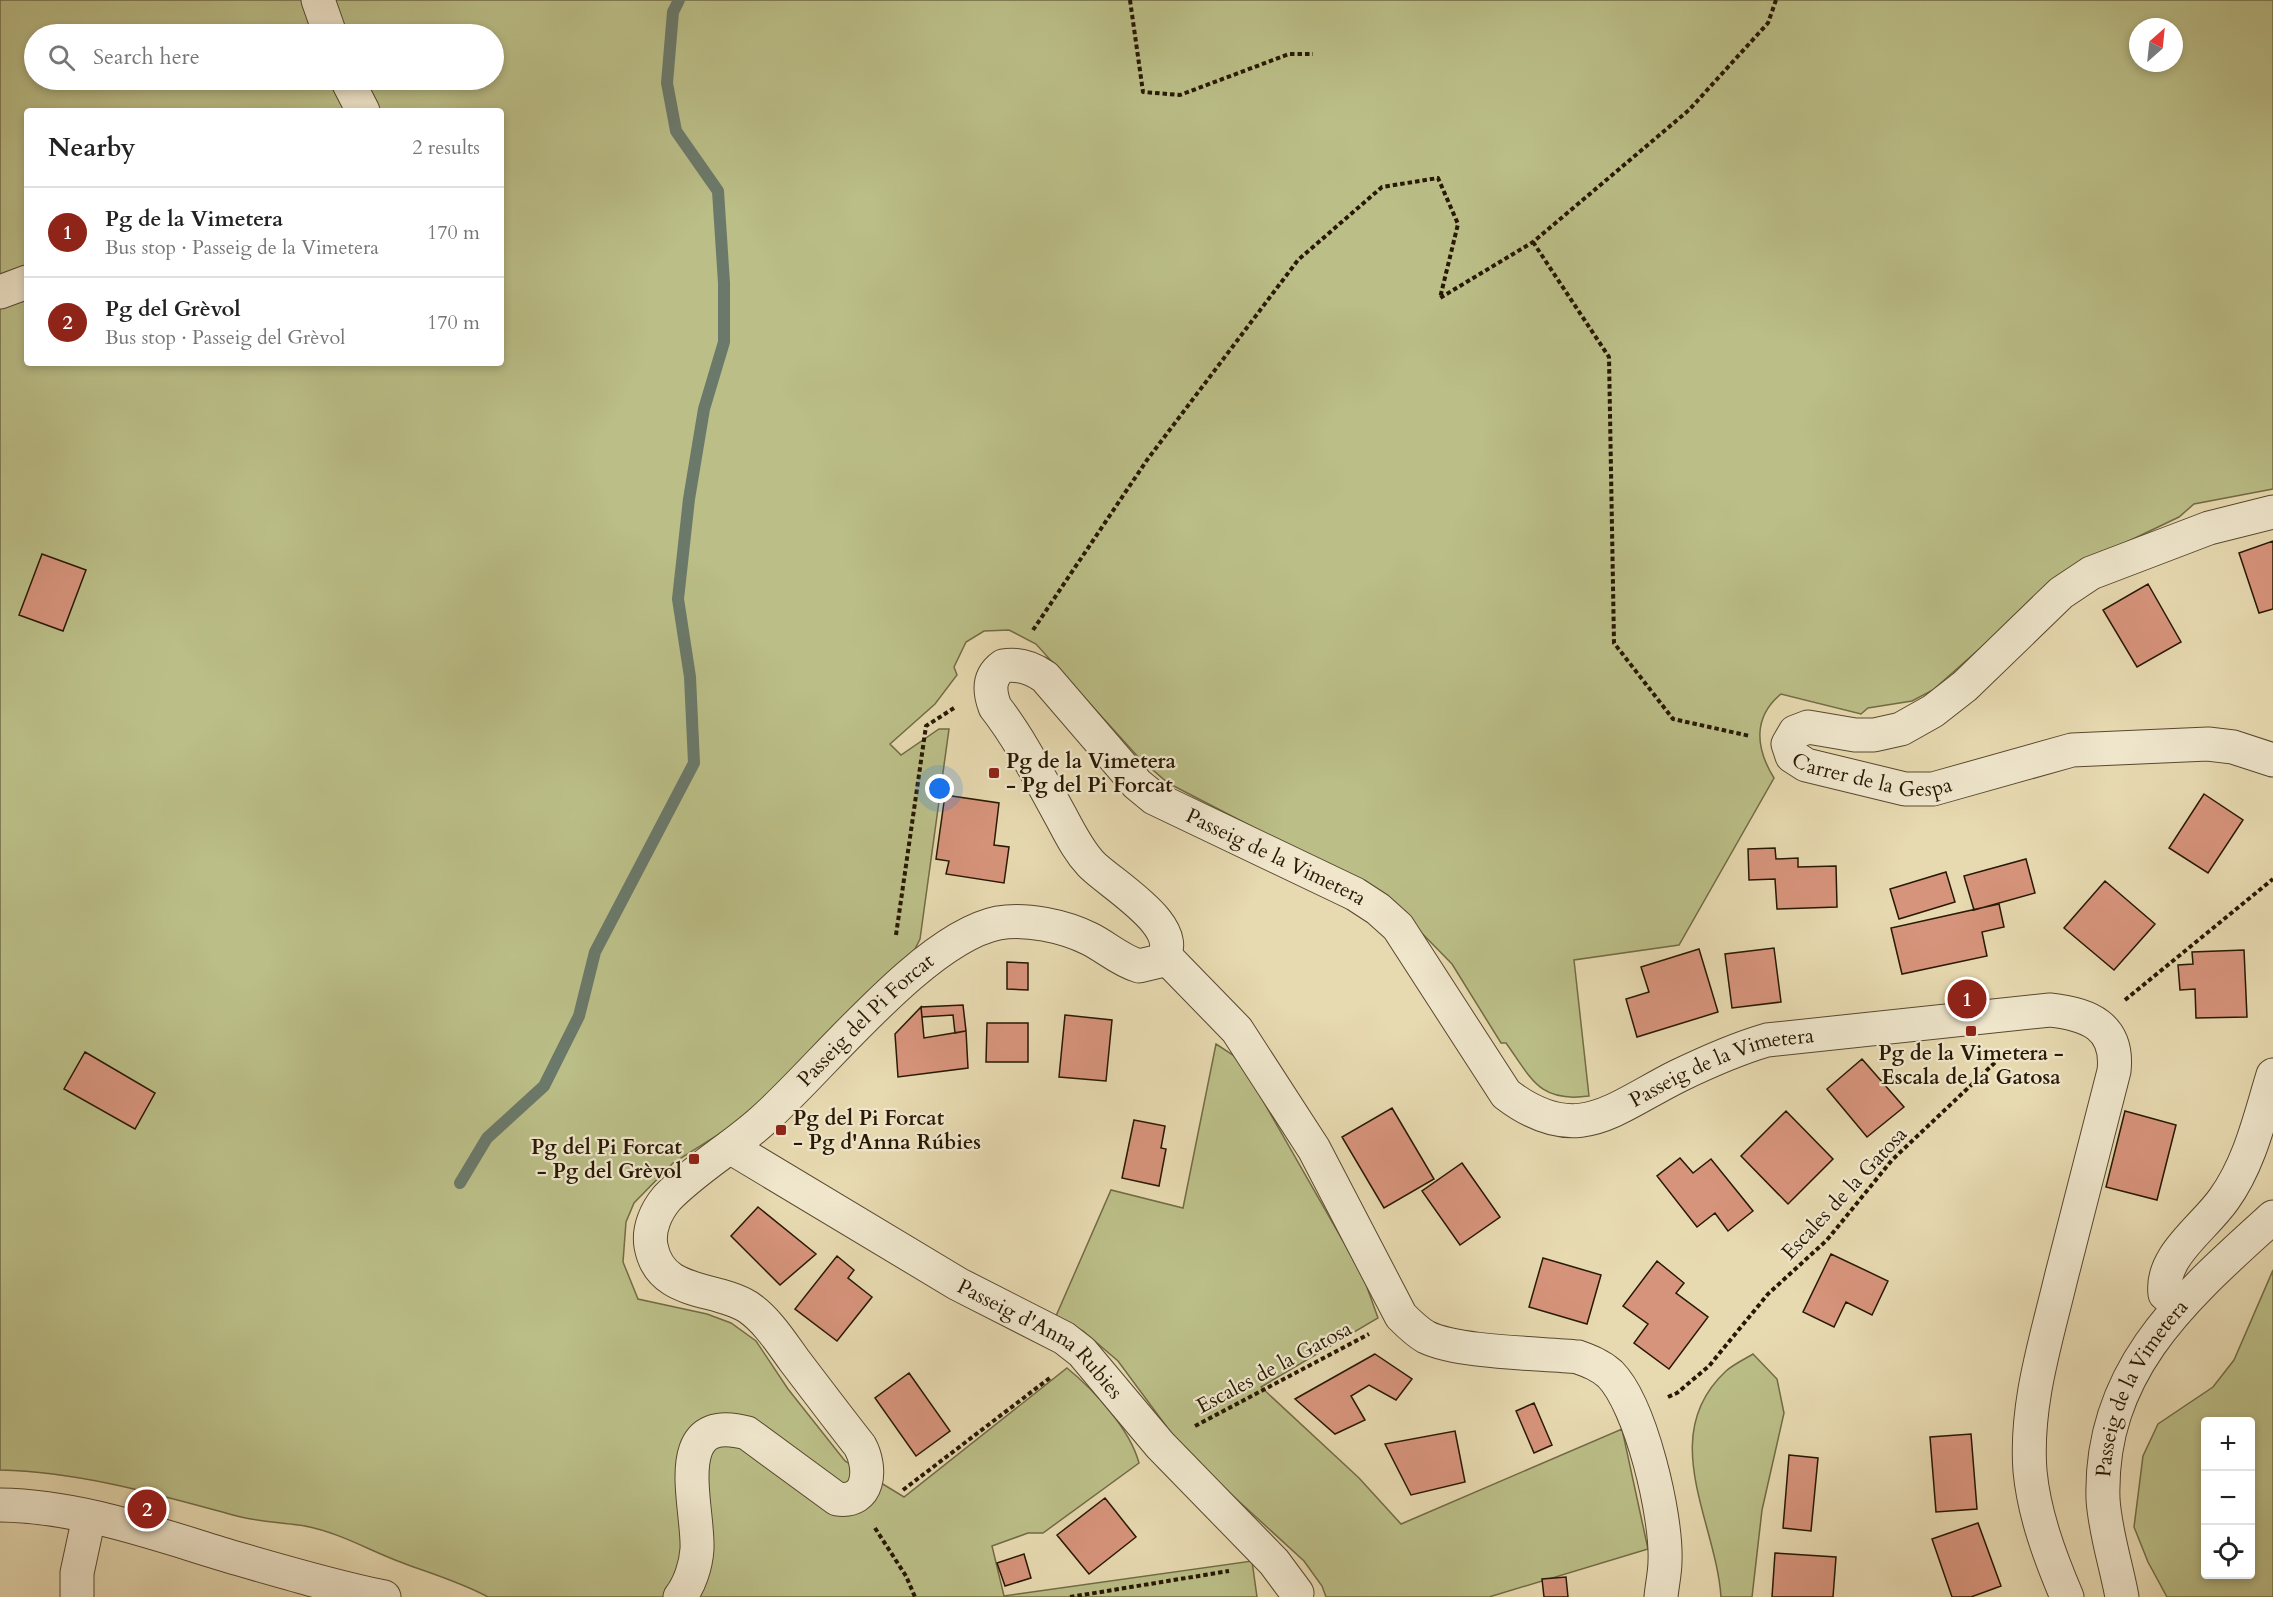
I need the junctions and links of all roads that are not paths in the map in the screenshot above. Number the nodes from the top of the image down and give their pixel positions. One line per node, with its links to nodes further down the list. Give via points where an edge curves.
1 (318, 0): 2 (street)
2 (326, 24)
3 (352, 90): 4 (street)
4 (361, 108)
5 (24, 283): 6 (street)
6 (0, 292)
7 (2273, 512): 8 (street, Carrer de la Gespa, via 2210,528 2091,573 2061,593 1965,686 1901,729 1874,735 1808,727 1795,732 1788,744 1792,756 1806,765 1905,789 1933,789 2072,750 2208,744 2233,747)
8 (2273, 760)
9 (1165, 956): 11 (street, Passeig del Pi Forcat, via 1154,964 1139,966 1089,938 1026,922 974,930 908,978 762,1121); 20 (street, via 1237,1030 1314,1149 1401,1316 1425,1336 1447,1344 1578,1357 1594,1363 1618,1385 1633,1414 1660,1505 1665,1560); 21 (street, Passeig de la Vimetera, via 1167,939 1157,920 1080,851 995,707 1000,675 1031,669 1046,676 1137,784 1154,798 1378,909 1398,927 1506,1094 1547,1118 1589,1120 1610,1113 1722,1055 1767,1040 2050,1010 2098,1023 2113,1043 2114,1071 2043,1352 2030,1423 2033,1493)
10 (2273, 1075): 13 (street, via 2235,1182 2165,1274 2165,1294)
11 (730, 1147): 16 (street, Passeig d'Anna Rubies, via 958,1284 1064,1338 1082,1352 1160,1445 1274,1562); 19 (street, Passeig del Pi Forcat, via 658,1210 650,1243 655,1262 677,1283 734,1301 761,1318 860,1446 868,1467 849,1494 747,1433 728,1430 710,1434 691,1461 697,1550 689,1581)
12 (2273, 1217): 13 (street, Passeig de la Vimetera)
13 (2178, 1306): 22 (street, Passeig de la Vimetera, via 2139,1360 2112,1425 2103,1498)
14 (0, 1505): 15 (street)
15 (89, 1517): 17 (street, via 77,1573); 18 (street)
16 (1297, 1593)
17 (77, 1597)
18 (384, 1597)
19 (680, 1597)
20 (1661, 1597)
21 (2067, 1597)
22 (2122, 1597)

